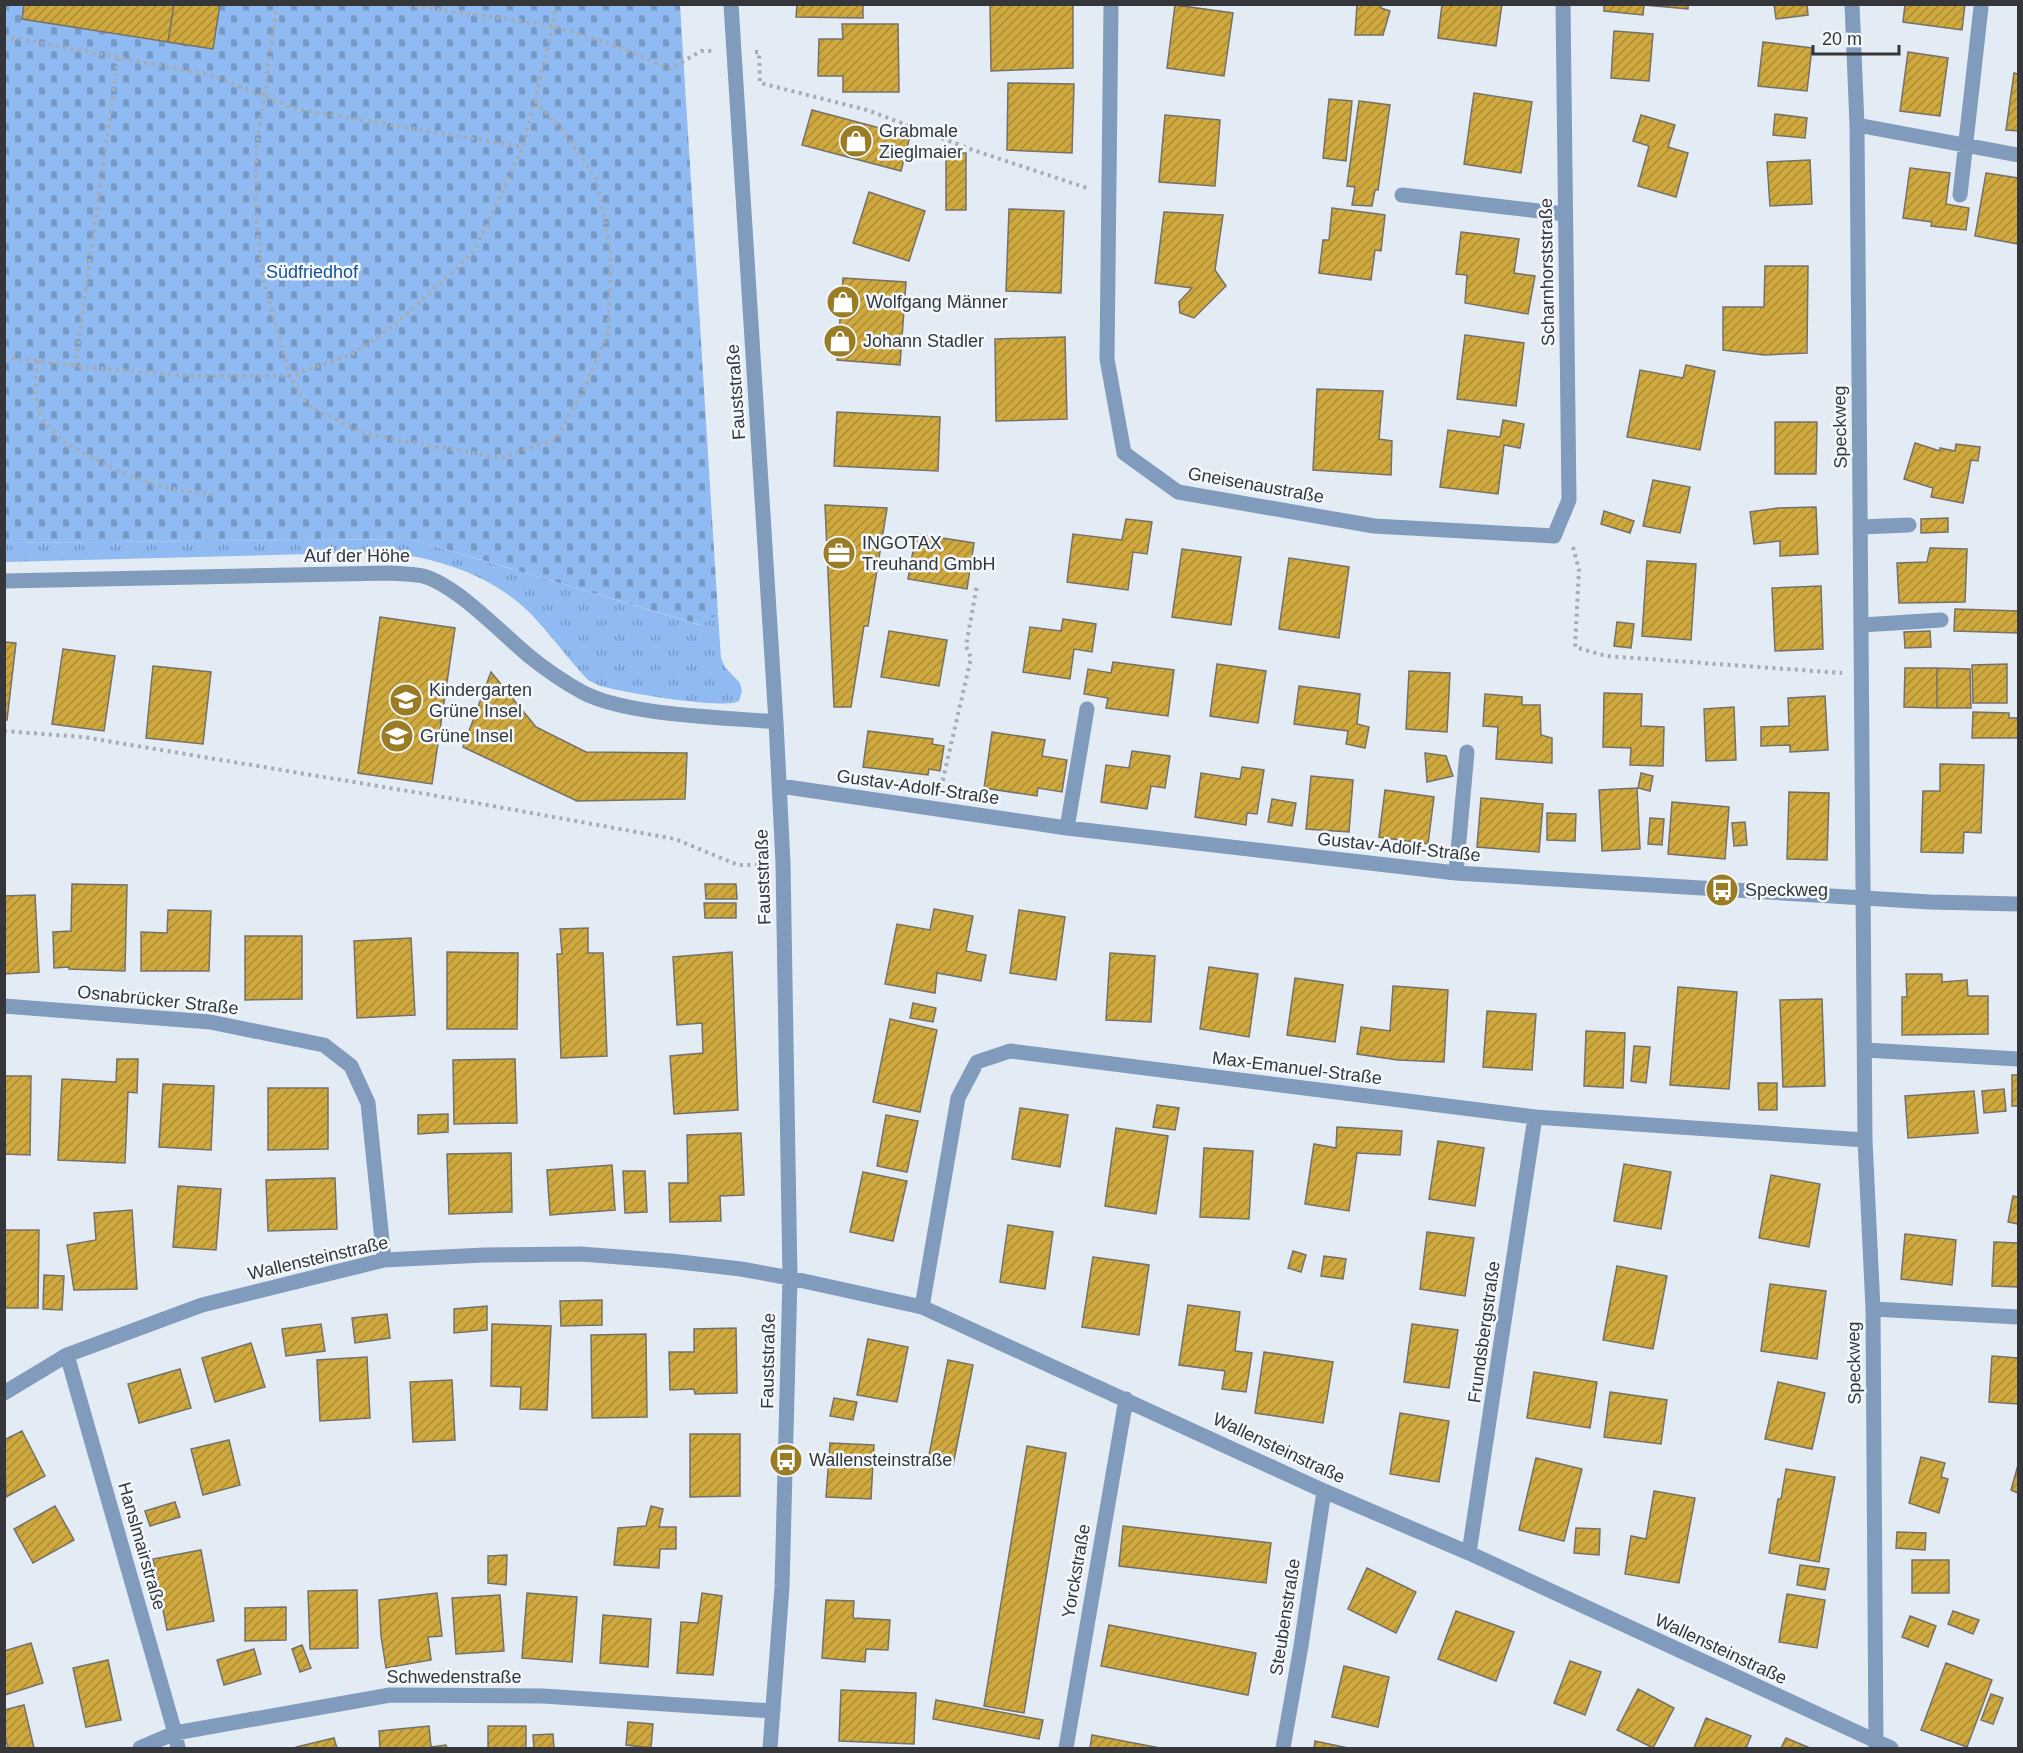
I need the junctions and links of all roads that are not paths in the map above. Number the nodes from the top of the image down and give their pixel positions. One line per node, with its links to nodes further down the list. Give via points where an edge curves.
1 (731, 4): 19 (street, Fauststraße)
2 (1111, 4): 14 (street, Gneisenaustraße, via 1107,359 1124,453 1178,492 1374,526)
3 (1563, 4): 11 (street, Scharnhorststraße)
4 (1852, 4): 6 (street, Speckweg)
5 (1981, 8): 7 (street)
6 (1857, 125): 7 (street); 13 (street, Speckweg)
7 (1964, 144): 8 (street); 10 (street)
8 (2019, 155)
9 (1402, 195): 11 (street)
10 (1960, 195)
11 (1565, 214): 14 (street, Scharnhorststraße, via 1569,501)
12 (1909, 525): 13 (street)
13 (1861, 527): 17 (street, Speckweg)
14 (1554, 536)
15 (4, 581): 19 (street, Auf der Höhe, via 391,573 424,576 475,608 530,657 584,693 619,705 656,711)
16 (1941, 620): 17 (street)
17 (1862, 625): 24 (street, Speckweg)
18 (1087, 708): 22 (street)
19 (776, 722): 21 (street, Fauststraße)
20 (1467, 752): 23 (street)
21 (780, 786): 22 (street, Gustav-Adolf-Straße); 32 (street, Fauststraße)
22 (1067, 828): 23 (street, Gustav-Adolf-Straße)
23 (1456, 873): 24 (street, Gustav-Adolf-Straße)
24 (1864, 898): 25 (street, Gustav-Adolf-Straße); 27 (street, Speckweg)
25 (2019, 904)
26 (4, 1006): 31 (street, Osnabrücker Straße, via 210,1022 324,1045 351,1066 368,1103)
27 (1866, 1050): 28 (street); 30 (street, Speckweg)
28 (2019, 1059)
29 (1535, 1117): 30 (street, Max-Emanuel-Straße); 33 (street, Max-Emanuel-Straße, via 1010,1051 977,1062 958,1098); 40 (street, Frundsbergstraße)
30 (1865, 1140): 34 (street, Speckweg)
31 (384, 1260): 32 (street, Wallensteinstraße, via 581,1254 741,1269); 36 (street, Wallensteinstraße, via 202,1305)
32 (790, 1278): 33 (street, Wallensteinstraße); 41 (street, Fauststraße, via 782,1587)
33 (922, 1307): 38 (street, Wallensteinstraße)
34 (1873, 1309): 35 (street); 43 (street, Speckweg)
35 (2019, 1317)
36 (67, 1355): 37 (street, Wallensteinstraße); 42 (street, Hanslmairstraße)
37 (4, 1393)
38 (1126, 1400): 39 (street, Wallensteinstraße); 46 (street, Yorckstraße)
39 (1324, 1491): 40 (street, Wallensteinstraße); 47 (street, Steubenstraße)
40 (1469, 1553): 43 (street, Wallensteinstraße)
41 (774, 1711): 42 (street, Schwedenstraße, via 543,1696 390,1695); 45 (street, Fauststraße)
42 (177, 1741): 44 (street, Schwedenstraße)
43 (1876, 1746): 48 (street, Wallensteinstraße)
44 (140, 1749)
45 (770, 1749)
46 (1066, 1749)
47 (1283, 1749)
48 (1891, 1749)

